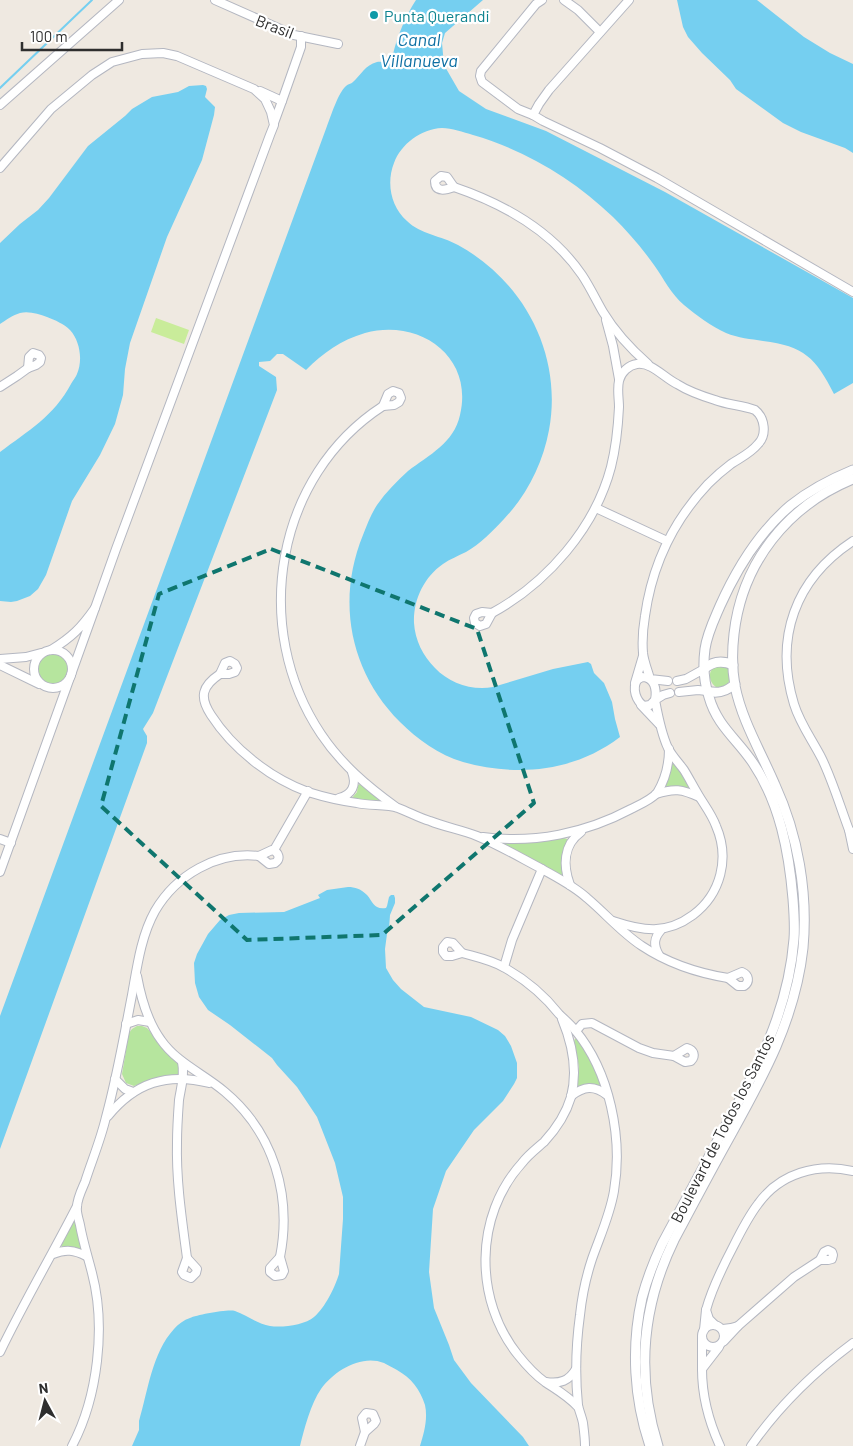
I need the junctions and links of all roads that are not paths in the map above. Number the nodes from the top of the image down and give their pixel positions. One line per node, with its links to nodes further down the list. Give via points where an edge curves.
1 (119, 0): 11 (street)
2 (215, 0): 7 (street, Brasil)
3 (542, 0): 12 (street, via 480,76 482,82 518,109)
4 (564, 0): 6 (street)
5 (629, 0): 6 (street)
6 (600, 32): 12 (street, via 549,90)
7 (301, 36): 8 (street, Brasil); 10 (street, via 301,47)
8 (338, 44)
9 (254, 89): 10 (street); 13 (street, via 265,99); 14 (street, via 171,54 123,58 101,68 55,106)
10 (282, 101): 13 (street)
11 (0, 105)
12 (533, 115): 16 (street, via 657,178)
13 (274, 125): 28 (street)
14 (0, 168)
15 (454, 188): 17 (street, via 497,205 546,236 582,275)
16 (853, 292)
17 (602, 311): 18 (street, via 623,340); 20 (street)
18 (650, 366): 20 (street, via 631,366); 26 (street, via 698,394 755,410 760,414 764,428 759,444 708,484)
19 (28, 368): 21 (street)
20 (619, 379): 25 (street, via 619,418 614,450)
21 (0, 387)
22 (383, 406): 55 (street, via 350,431 320,468 296,515 282,568 281,617 289,666 320,733)
23 (853, 470): 36 (street, Boulevard de Todos los Santos, via 812,490 792,505 749,552 710,629)
24 (853, 479): 35 (street, Boulevard de Todos los Santos, via 804,508 764,550 744,588 738,608)
25 (596, 508): 26 (street); 29 (street, via 556,563 528,590)
26 (667, 541): 32 (street, via 650,586)
27 (852, 542): 62 (street, via 823,565 805,589 786,647 795,707 829,775)
28 (95, 608): 30 (street, via 75,634); 38 (street)
29 (492, 613)
30 (50, 650): 31 (street); 38 (street, via 57,650 68,657 72,663)
31 (41, 653): 33 (street); 45 (street, via 34,663 34,674)
32 (643, 654): 39 (street); 43 (street)
33 (0, 659)
34 (0, 665): 45 (street)
35 (733, 665): 36 (street, via 718,662); 44 (street, Boulevard de Todos los Santos)
36 (704, 669): 40 (street); 47 (street, Boulevard de Todos los Santos)
37 (220, 674): 56 (street, via 206,685 203,693 209,712 220,729 254,761)
38 (71, 676): 45 (street, via 68,682 57,688); 50 (street)
39 (650, 679): 42 (street); 43 (street, via 642,677); 51 (street, via 655,686)
40 (686, 679): 41 (street); 46 (street)
41 (676, 680)
42 (668, 681)
43 (635, 683): 52 (street)
44 (734, 684): 47 (street, via 725,691); 116 (street, Boulevard de Todos los Santos, via 749,731 776,786 794,842 803,896 803,947 792,1005 772,1058 674,1240 654,1289 645,1342 645,1385)
45 (45, 687): 50 (street)
46 (688, 691): 47 (street); 48 (street)
47 (707, 691): 115 (street, Boulevard de Todos los Santos, via 721,724 762,778 779,817 791,874 794,940 783,1002 762,1057 662,1244 642,1297 635,1369 640,1408)
48 (679, 692)
49 (670, 693): 51 (street)
50 (62, 700): 65 (street)
51 (655, 700): 52 (street, via 646,706); 53 (street)
52 (641, 705): 53 (street)
53 (661, 726): 54 (street)
54 (669, 749): 57 (street, via 666,771); 58 (street)
55 (352, 772): 59 (street, via 355,779 352,791); 60 (street)
56 (308, 791): 59 (street); 67 (street)
57 (656, 794): 58 (street, via 678,789); 61 (street, via 612,820)
58 (700, 797): 73 (street, via 721,838 721,874 716,887 699,910)
59 (337, 799): 60 (street)
60 (396, 807): 63 (street)
61 (585, 829): 63 (street, via 539,838); 71 (street, via 575,836 566,854 566,874)
62 (851, 832): 66 (street)
63 (476, 836): 69 (street)
64 (0, 839): 65 (street)
65 (10, 843): 70 (street)
66 (853, 849)
67 (274, 850): 68 (street); 68 (street, via 279,858 275,864 269,864)
68 (259, 856): 77 (street, via 219,859 176,885 151,919)
69 (542, 869): 71 (street); 76 (street)
70 (0, 872)
71 (570, 885): 72 (street)
72 (613, 921): 73 (street); 75 (street)
73 (661, 930): 75 (street, via 654,943)
74 (462, 953): 76 (street)
75 (660, 957): 78 (street, via 698,972)
76 (504, 967): 79 (street, via 546,998)
77 (136, 972): 80 (street); 81 (street)
78 (728, 978)
79 (560, 1015): 82 (street); 89 (street, via 572,1052)
80 (150, 1022): 81 (street, via 138,1020); 84 (street, via 160,1039)
81 (126, 1024): 85 (street)
82 (576, 1031): 83 (street, via 582,1024 592,1023 639,1048); 90 (street, via 588,1049)
83 (674, 1056)
84 (182, 1062): 86 (street); 87 (street)
85 (115, 1079): 88 (street, via 125,1089); 91 (street)
86 (182, 1079): 87 (street); 88 (street, via 164,1079); 97 (street, via 177,1167)
87 (215, 1085): 96 (street, via 241,1107 262,1136 273,1160 284,1204)
88 (134, 1092): 91 (street)
89 (571, 1096): 90 (street, via 586,1088); 109 (street, via 552,1133 521,1163 503,1189 491,1219 485,1254 491,1304 503,1332 517,1354)
90 (608, 1096): 107 (street, via 617,1141 615,1189 584,1294)
91 (106, 1118): 93 (street)
92 (853, 1171): 99 (street, via 833,1168 810,1170 785,1180 766,1194 748,1218 717,1277)
93 (76, 1206): 94 (street); 95 (street)
94 (53, 1254): 95 (street, via 71,1250); 106 (street)
95 (86, 1256): 112 (street, via 96,1296 97,1354 88,1404)
96 (280, 1257)
97 (188, 1258)
98 (820, 1260): 101 (street, via 794,1277)
99 (706, 1310): 100 (street); 103 (street)
100 (715, 1325): 102 (street); 103 (street)
101 (738, 1326): 102 (street); 104 (street)
102 (723, 1329): 104 (street, via 725,1337)
103 (703, 1333): 104 (street, via 707,1346 714,1348); 108 (street)
104 (722, 1343): 108 (street)
105 (853, 1343): 118 (street, via 796,1391)
106 (0, 1352)
107 (576, 1369): 109 (street, via 569,1378 560,1382); 110 (street)
108 (702, 1369): 117 (street, via 707,1410)
109 (544, 1381): 110 (street)
110 (578, 1407): 114 (street)
111 (365, 1432): 113 (street)
112 (72, 1446)
113 (360, 1446)
114 (586, 1446)
115 (650, 1446)
116 (658, 1446)
117 (720, 1446)
118 (751, 1446)

